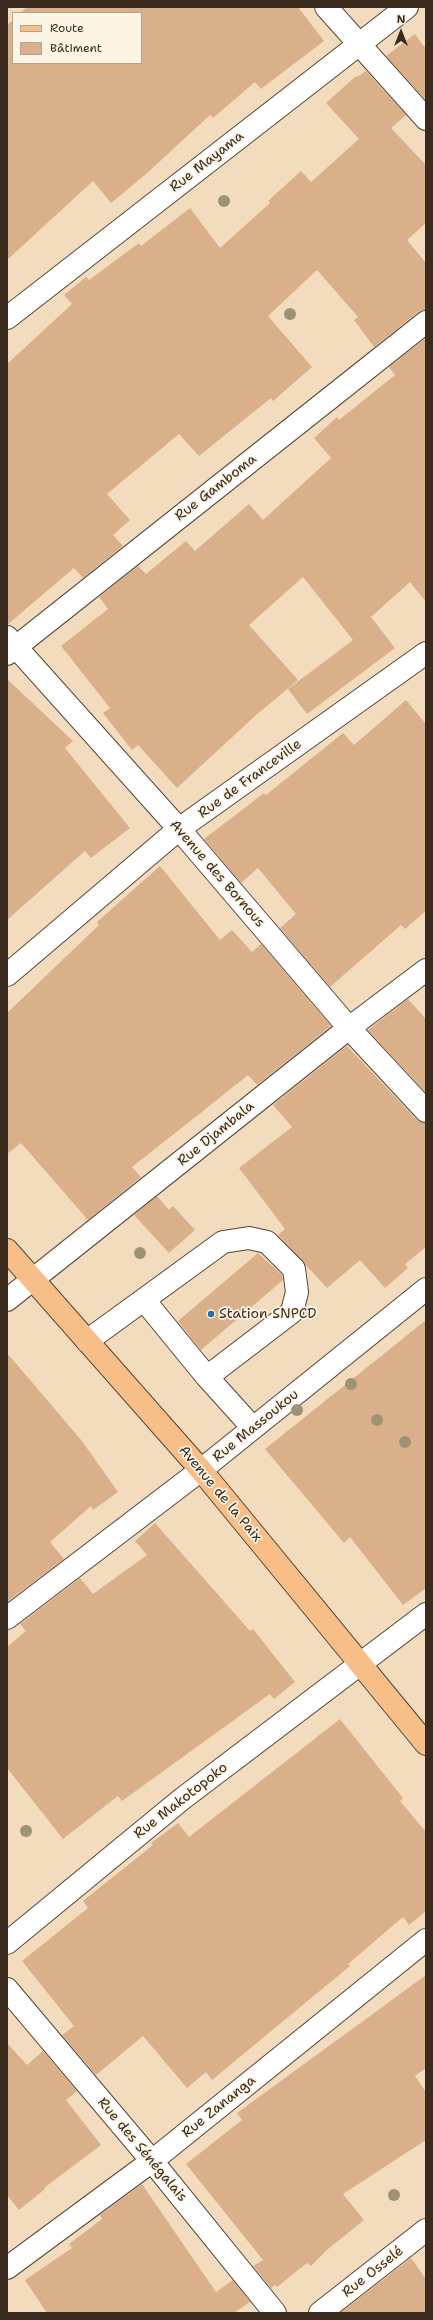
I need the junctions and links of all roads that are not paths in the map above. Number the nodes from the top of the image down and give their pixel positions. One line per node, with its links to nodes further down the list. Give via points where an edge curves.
1 (326, 7): 3 (street)
2 (407, 7): 3 (street, Rue Mayama)
3 (360, 43): 4 (street); 5 (street, Rue Mayama)
4 (426, 119)
5 (7, 318)
6 (426, 322): 7 (street, Rue Gamboma)
7 (10, 646): 9 (street, Avenue des Bornous)
8 (426, 653): 9 (street, Rue de Franceville)
9 (179, 830): 11 (street, Rue de Franceville); 12 (street, Avenue des Bornous)
10 (426, 970): 12 (street, Rue Djambala)
11 (7, 974)
12 (349, 1028): 13 (street, Avenue des Bornous); 15 (street, Rue Djambala)
13 (426, 1112)
14 (7, 1250): 15 (main road, Avenue de la Paix)
15 (33, 1279): 17 (street, Rue Djambala); 19 (main road, Avenue de la Paix)
16 (426, 1290): 21 (street, Rue Massoukou)
17 (7, 1300)
18 (144, 1300): 19 (street); 20 (street); 20 (street, via 223,1242 249,1238 267,1242 294,1269 297,1292 292,1312)
19 (87, 1340): 22 (main road, Avenue de la Paix)
20 (207, 1377): 21 (street)
21 (253, 1428): 22 (street, Rue Massoukou)
22 (200, 1470): 24 (street, Rue Massoukou); 25 (main road, Avenue de la Paix)
23 (426, 1614): 25 (street, Rue Makotopoko)
24 (7, 1618)
25 (360, 1665): 26 (main road, Avenue de la Paix); 28 (street, Rue Makotopoko, via 182,1799)
26 (426, 1744)
27 (426, 1940): 30 (street, Rue Zananga)
28 (7, 1943)
29 (7, 1989): 30 (street, Rue des Sénégalais)
30 (152, 2161): 32 (street, Rue Zananga); 33 (street, Rue des Sénégalais)
31 (426, 2230): 34 (street, Rue Osselé)
32 (7, 2268)
33 (275, 2313)
34 (320, 2313)

